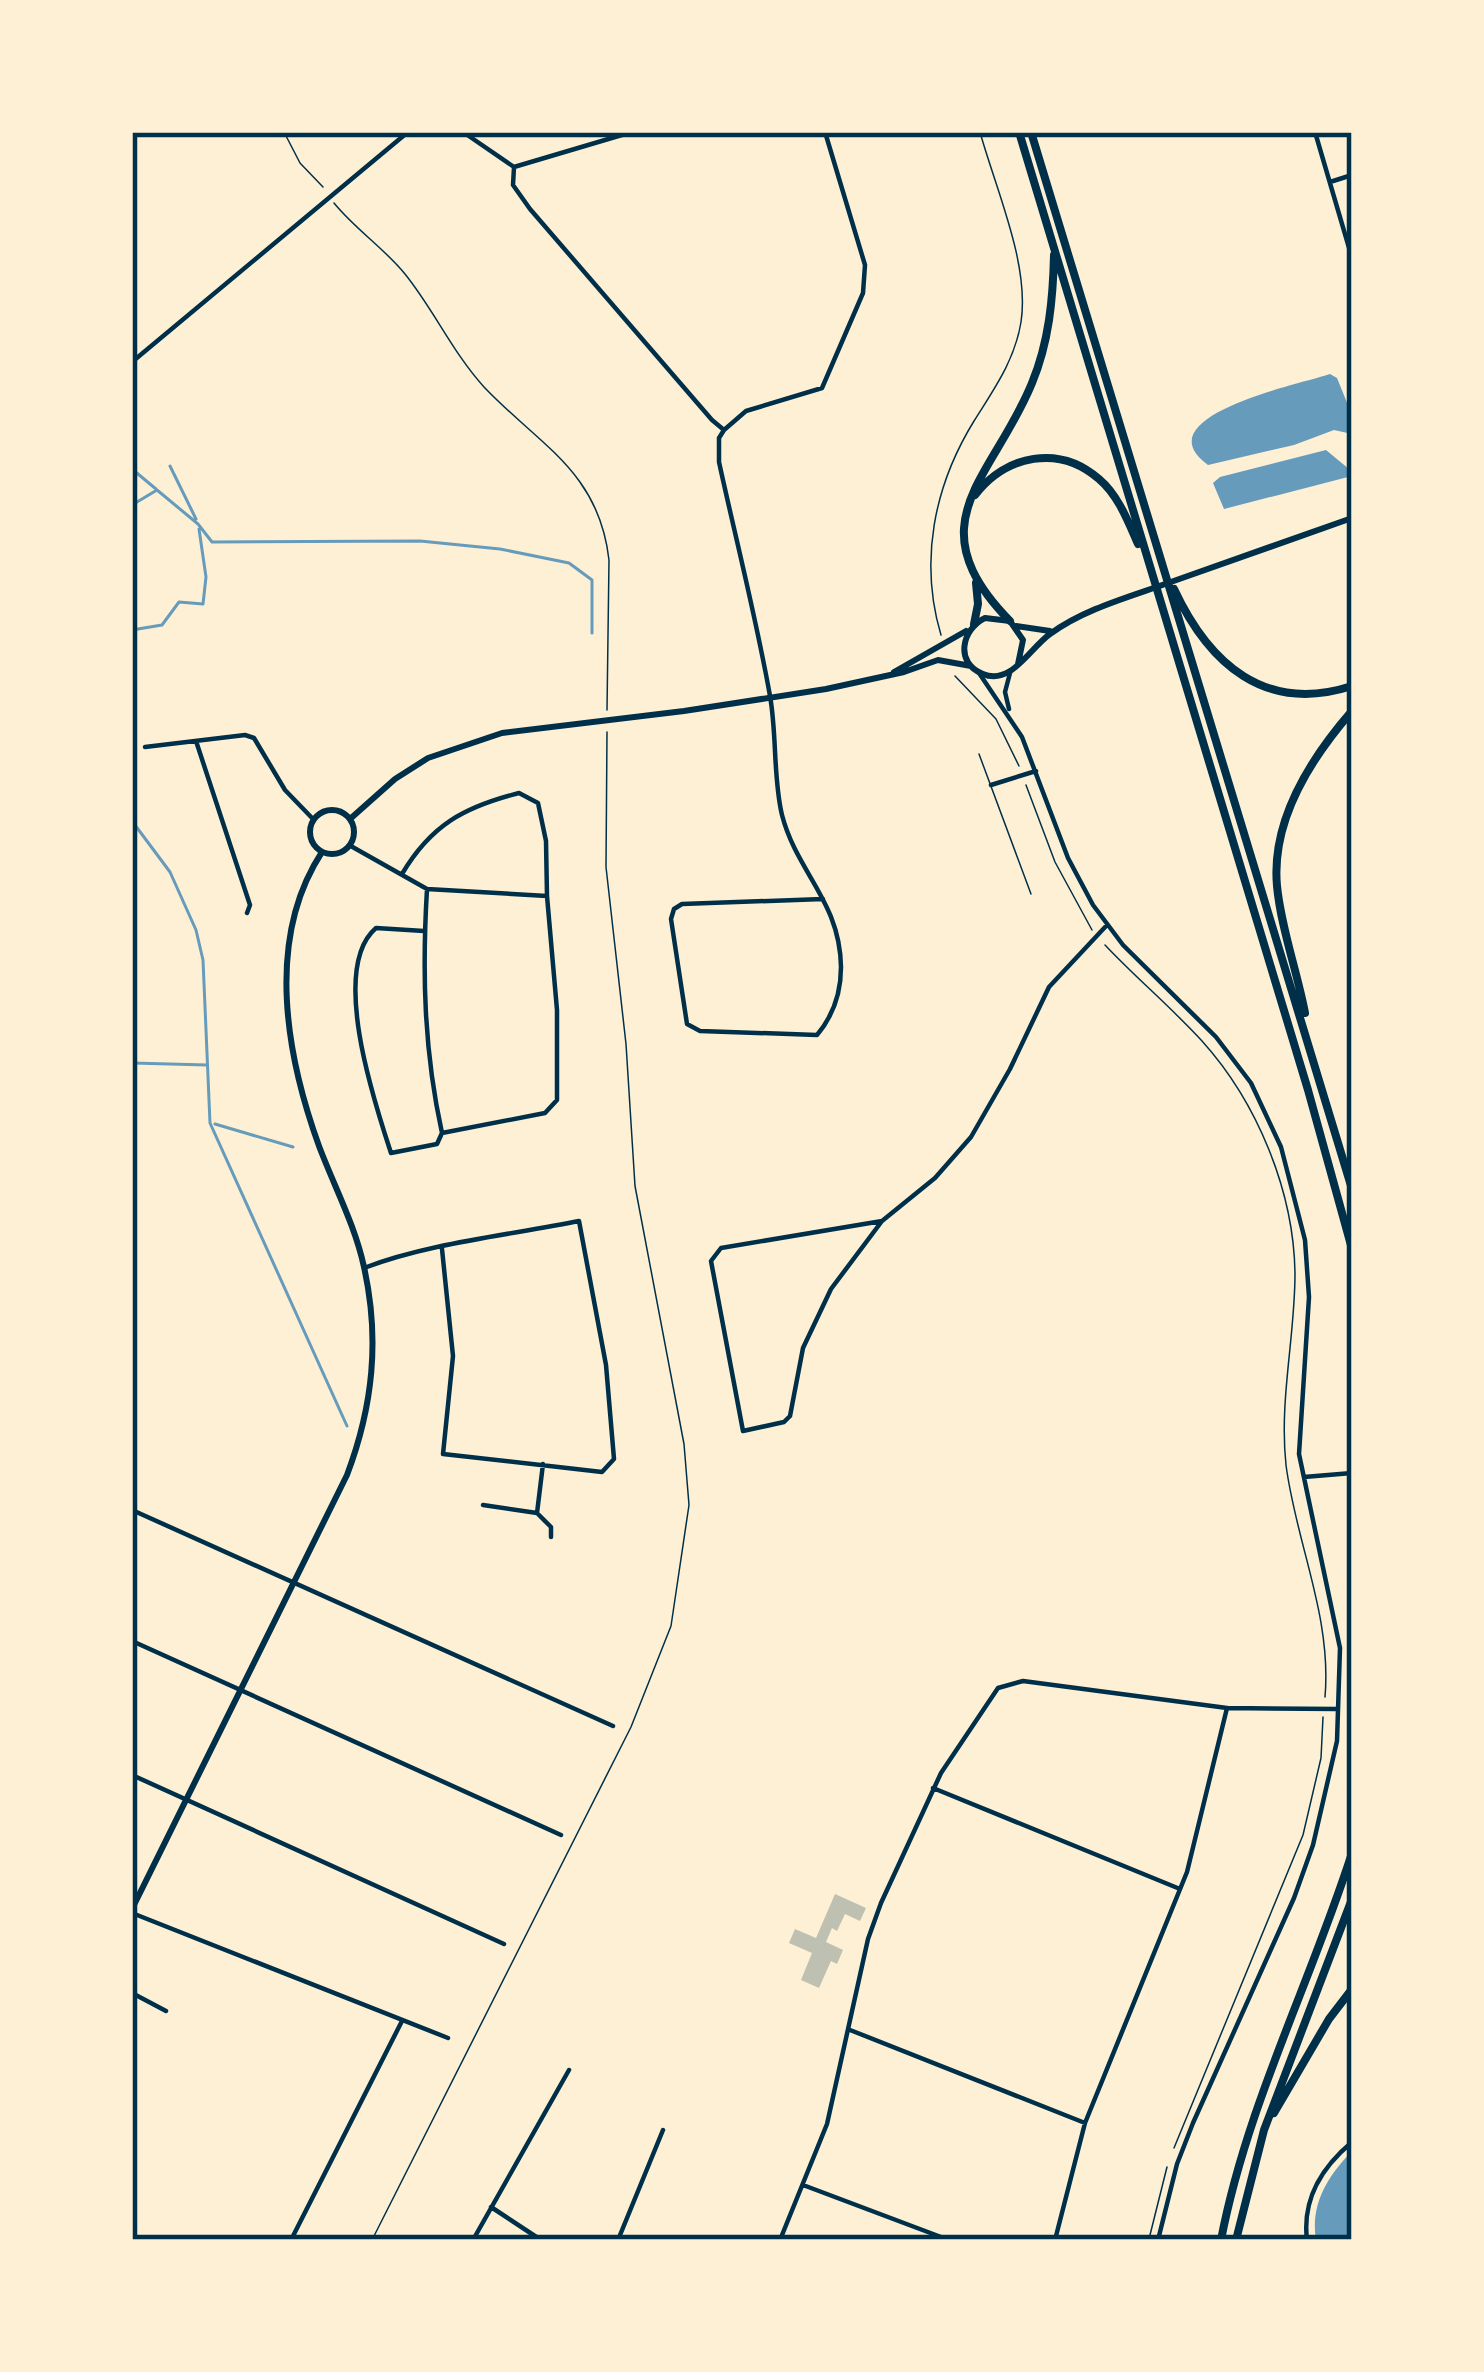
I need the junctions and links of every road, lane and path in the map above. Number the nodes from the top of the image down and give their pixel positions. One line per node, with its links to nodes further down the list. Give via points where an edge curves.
1 (284, 132): 13 (path)
2 (408, 132): 13 (street)
3 (463, 132): 10 (street)
4 (632, 132): 10 (street)
5 (825, 132): 17 (street, via 865,265 863,293 822,388 746,411)
6 (980, 132): 26 (path, via 1018,267 1022,317 1003,378 961,445 936,507 931,572)
7 (1019, 132): 14 (main road)
8 (1031, 132): 20 (main road)
9 (1315, 132): 12 (street)
10 (514, 167): 17 (street, via 513,185 530,209)
11 (1352, 175): 12 (street)
12 (1330, 182): 15 (street)
13 (330, 198): 16 (street); 34 (path, via 405,274 486,389 562,457 592,498 609,560)
14 (1054, 248): 18 (main road, via 1040,362); 21 (main road)
15 (1352, 257)
16 (132, 362)
17 (724, 430): 33 (street, via 718,462)
18 (970, 501): 21 (main road, via 1009,465 1070,461 1112,493); 22 (main road, via 964,543)
19 (1352, 518): 25 (street)
20 (1164, 568): 32 (main road, via 1196,632 1231,669 1293,693); 57 (main road)
21 (1151, 576): 62 (main road)
22 (976, 582): 23 (main road); 24 (main road)
23 (1013, 624): 24 (street, via 992,617); 25 (street); 28 (street, via 1024,645)
24 (971, 627): 26 (street); 29 (street, via 964,648)
25 (1054, 631): 28 (street)
26 (944, 644): 31 (street)
27 (948, 659): 29 (street); 31 (street); 42 (path, via 996,719)
28 (1018, 664): 30 (street)
29 (974, 669): 30 (street); 36 (street)
30 (1010, 672): 36 (street)
31 (893, 673): 33 (street)
32 (1352, 686)
33 (770, 697): 45 (street, via 459,745 394,779); 52 (street, via 780,808)
34 (607, 710)
35 (1352, 711): 57 (main road, via 1301,784 1277,860)
36 (1010, 714): 41 (street)
37 (607, 728): 102 (path, via 606,867 635,1186 689,1498 678,1591 631,1726)
38 (196, 741): 39 (street); 44 (street, via 254,738); 53 (street)
39 (145, 747)
40 (979, 754): 43 (lane)
41 (1036, 771): 42 (street); 54 (street, via 1068,858)
42 (1022, 775): 43 (street); 56 (path, via 1054,862)
43 (991, 785): 50 (lane)
44 (313, 819): 45 (street, via 335,810); 47 (street, via 310,838)
45 (350, 819): 46 (street)
46 (350, 845): 47 (street); 48 (street)
47 (322, 852): 63 (street, via 295,920 288,1023 300,1090)
48 (401, 875): 49 (street); 51 (street, via 449,819 519,793 538,803 544,819)
49 (427, 889): 51 (street); 55 (street)
50 (1031, 894)
51 (547, 896): 58 (street, via 557,1100 545,1114)
52 (823, 898): 52 (street, via 836,924 841,968 817,1035 687,1024 674,909)
53 (247, 914)
54 (1107, 925): 56 (street); 67 (street, via 1216,1036 1281,1147 1309,1266)
55 (424, 931): 58 (street, via 425,1034); 58 (street, via 369,934 357,1012 391,1153 437,1144)
56 (1096, 935): 60 (street, via 1049,987 971,1137); 66 (path, via 1226,1070 1272,1162 1295,1270 1284,1420)
57 (1312, 1050): 59 (main road)
58 (442, 1133)
59 (1352, 1190)
60 (882, 1221): 60 (street, via 715,1253 743,1431 790,1416 817,1315)
61 (442, 1249): 63 (street); 64 (street, via 453,1356 443,1454); 64 (street, via 579,1221 614,1460 602,1472)
62 (1352, 1249)
63 (364, 1268): 72 (street, via 374,1367 369,1406 347,1475)
64 (542, 1464): 70 (street)
65 (1352, 1473): 67 (street)
66 (1289, 1478): 67 (path); 77 (path, via 1324,1630)
67 (1301, 1478): 76 (street, via 1334,1615)
68 (483, 1505): 70 (street)
69 (132, 1510): 72 (street)
70 (537, 1513): 71 (street)
71 (551, 1537)
72 (292, 1582): 74 (street); 78 (street)
73 (132, 1641): 74 (street)
74 (241, 1690): 81 (street); 82 (street)
75 (1227, 1708): 77 (street); 80 (street, via 1002,1684); 84 (street)
76 (1340, 1709): 77 (street); 109 (street, via 1313,1845 1193,2123)
77 (1324, 1710): 109 (path, via 1303,1835 1183,2122 1163,2177)
78 (613, 1726)
79 (132, 1775): 81 (street)
80 (933, 1788): 84 (street); 92 (street, via 868,1940)
81 (186, 1800): 86 (street); 87 (street)
82 (561, 1835)
83 (1352, 1853): 110 (main road, via 1262,2089)
84 (1180, 1889): 95 (street)
85 (1352, 1899): 97 (main road)
86 (132, 1911): 91 (street)
87 (504, 1944)
88 (1352, 1989): 97 (main road)
89 (132, 1994): 90 (street)
90 (166, 2012)
91 (402, 2021): 93 (street); 101 (street)
92 (850, 2030): 95 (street); 99 (street)
93 (448, 2038)
94 (569, 2071): 100 (street)
95 (1085, 2123): 108 (street)
96 (663, 2130): 105 (street)
97 (1264, 2130): 111 (main road)
98 (1352, 2142): 112 (street, via 1316,2182)
99 (803, 2185): 106 (street); 107 (street)
100 (491, 2206): 103 (street); 104 (street)
101 (292, 2240)
102 (372, 2240)
103 (473, 2240)
104 (541, 2240)
105 (618, 2240)
106 (780, 2240)
107 (949, 2240)
108 (1055, 2240)
109 (1154, 2240)
110 (1221, 2240)
111 (1236, 2240)
112 (1307, 2240)

